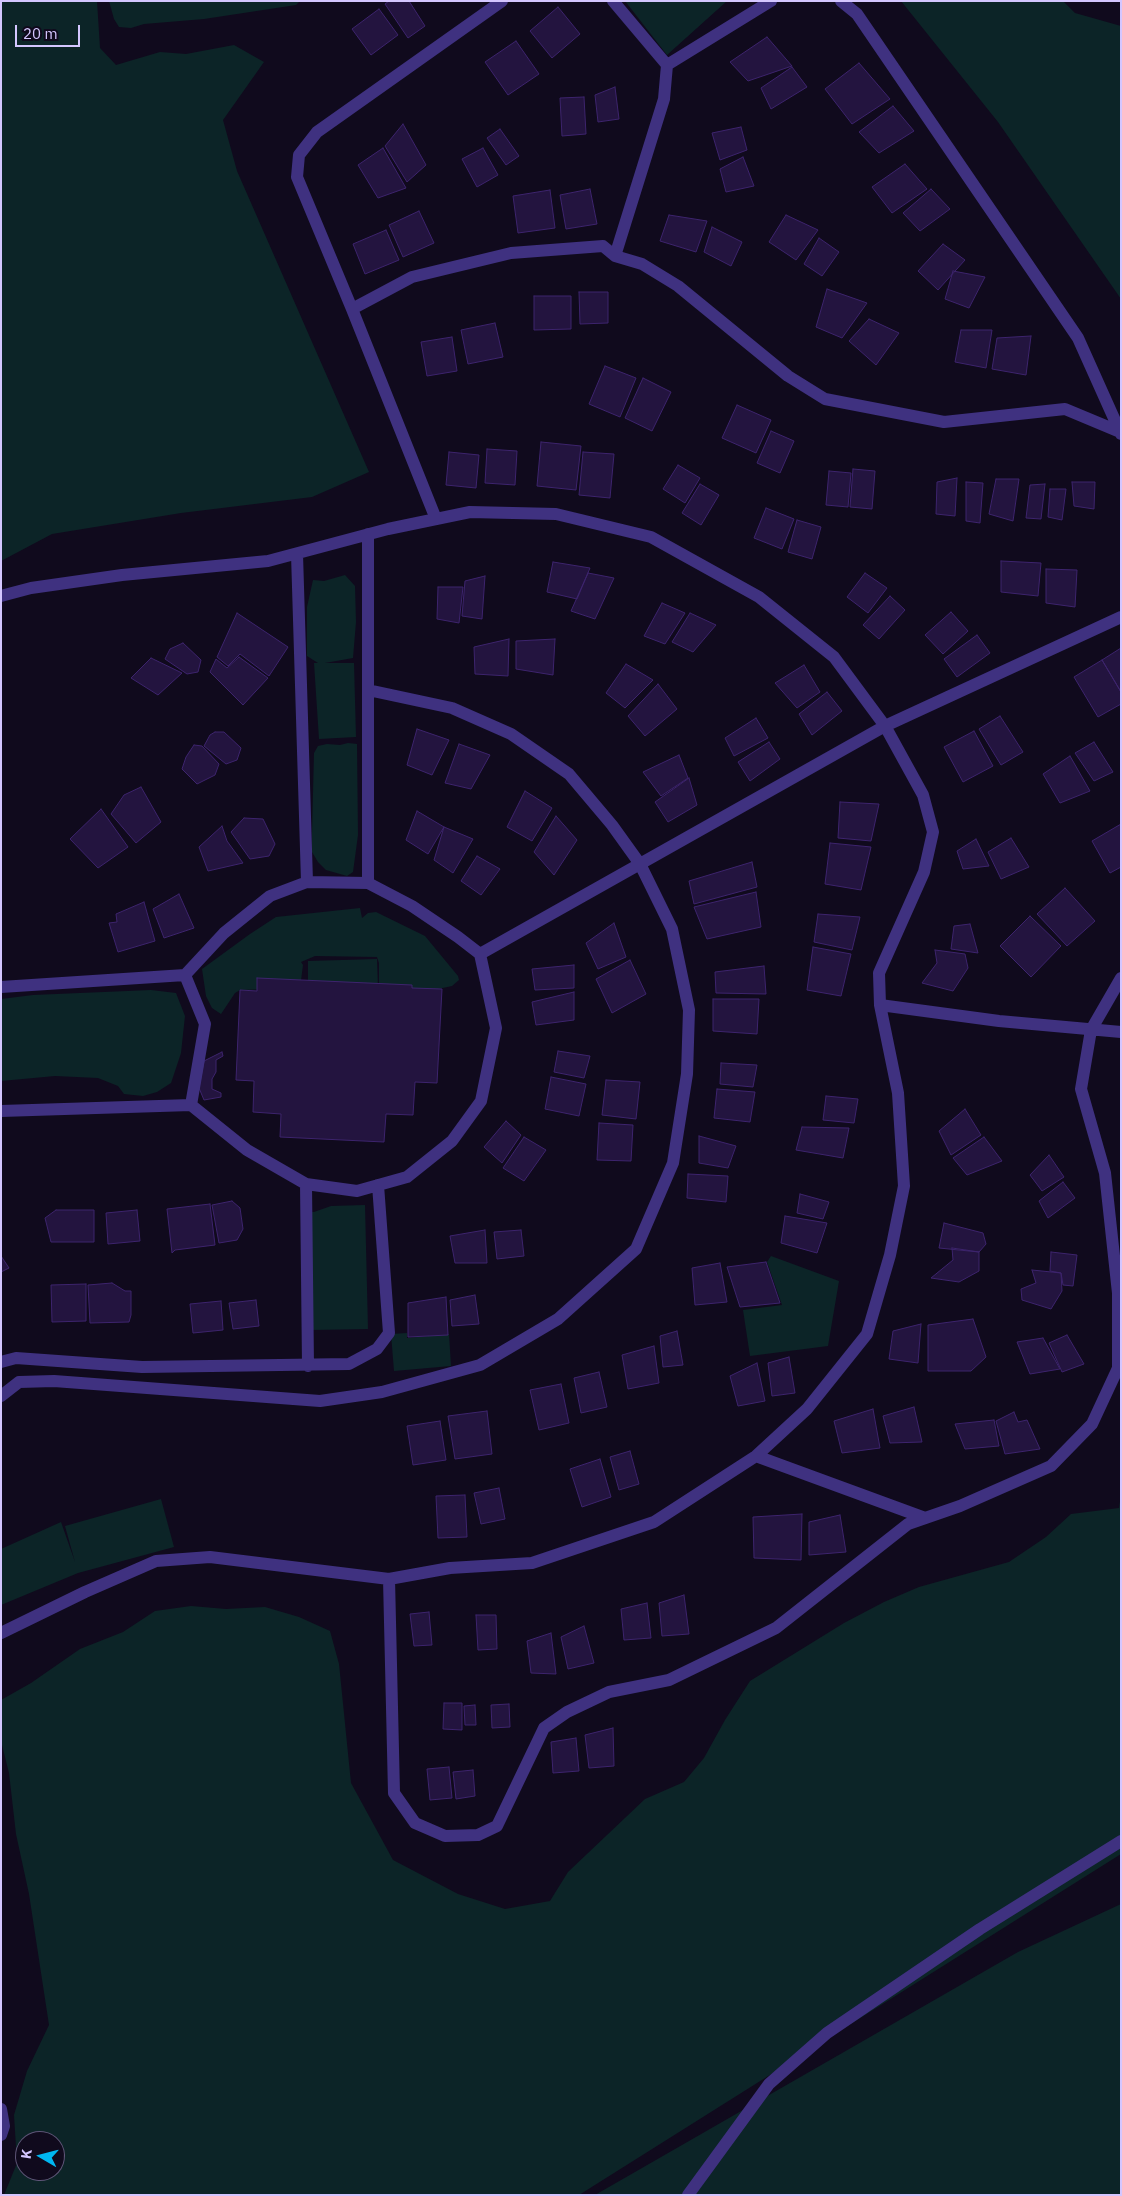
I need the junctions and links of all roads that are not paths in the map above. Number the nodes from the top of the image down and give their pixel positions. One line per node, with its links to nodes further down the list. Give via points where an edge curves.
1 (502, 1): 7 (street, via 317,132 299,155 297,177)
2 (613, 1): 5 (street)
3 (772, 1): 5 (street)
4 (841, 1): 8 (street, via 857,14 1078,338)
5 (667, 65): 6 (street, via 664,99)
6 (615, 256): 7 (street, via 603,246 511,254 412,277); 8 (street, via 642,264 678,286 788,376 825,399 944,422 1065,409)
7 (352, 309): 9 (street)
8 (1120, 433)
9 (436, 519): 10 (street); 15 (street, via 470,512 556,514 651,537 759,597 834,657)
10 (368, 534): 11 (street); 14 (street)
11 (297, 554): 12 (street, via 268,561 40,586); 17 (street)
12 (1, 596)
13 (1121, 617): 15 (street)
14 (368, 690): 16 (street, via 452,708 510,734 569,774); 18 (street)
15 (885, 726): 16 (street); 23 (street, via 923,795 933,832 924,872 879,973)
16 (640, 864): 19 (street); 32 (street, via 672,929 689,1010 687,1074 673,1164 636,1249 558,1319 480,1365 382,1392 320,1401 54,1381 19,1382)
17 (307, 882): 18 (street); 20 (street, via 270,896 224,933)
18 (368, 883): 19 (street, via 412,906)
19 (480, 954): 29 (street, via 496,1028 481,1101 452,1141 407,1177)
20 (185, 975): 22 (street); 26 (street, via 205,1024)
21 (1121, 978): 24 (street)
22 (1, 987)
23 (880, 1005): 24 (street); 33 (street, via 898,1093 904,1186 890,1255 867,1334 807,1409)
24 (1091, 1030): 25 (street); 34 (street, via 1081,1089 1105,1174 1118,1293 1118,1368 1092,1424 1050,1466)
25 (1121, 1032)
26 (190, 1105): 27 (street); 28 (street, via 247,1150)
27 (1, 1111)
28 (306, 1184): 29 (street, via 357,1191); 31 (street)
29 (378, 1185): 31 (street, via 389,1333 376,1349 349,1364)
30 (1, 1362): 31 (street, via 16,1358 142,1367)
31 (308, 1366)
32 (1, 1396)
33 (756, 1456): 34 (street); 35 (street, via 654,1522 560,1554 532,1563 450,1568)
34 (925, 1518): 35 (street, via 908,1524 776,1628 669,1680 609,1692 567,1712 544,1728 497,1826 478,1835 445,1836 415,1823 394,1793)
35 (389, 1579): 36 (street, via 210,1557 156,1561)
36 (1, 1633)
37 (1121, 1841): 40 (street, via 980,1929 827,2032 769,2084)
38 (1, 2109): 39 (street, via 4,2126)
39 (1, 2135)
40 (688, 2195)

